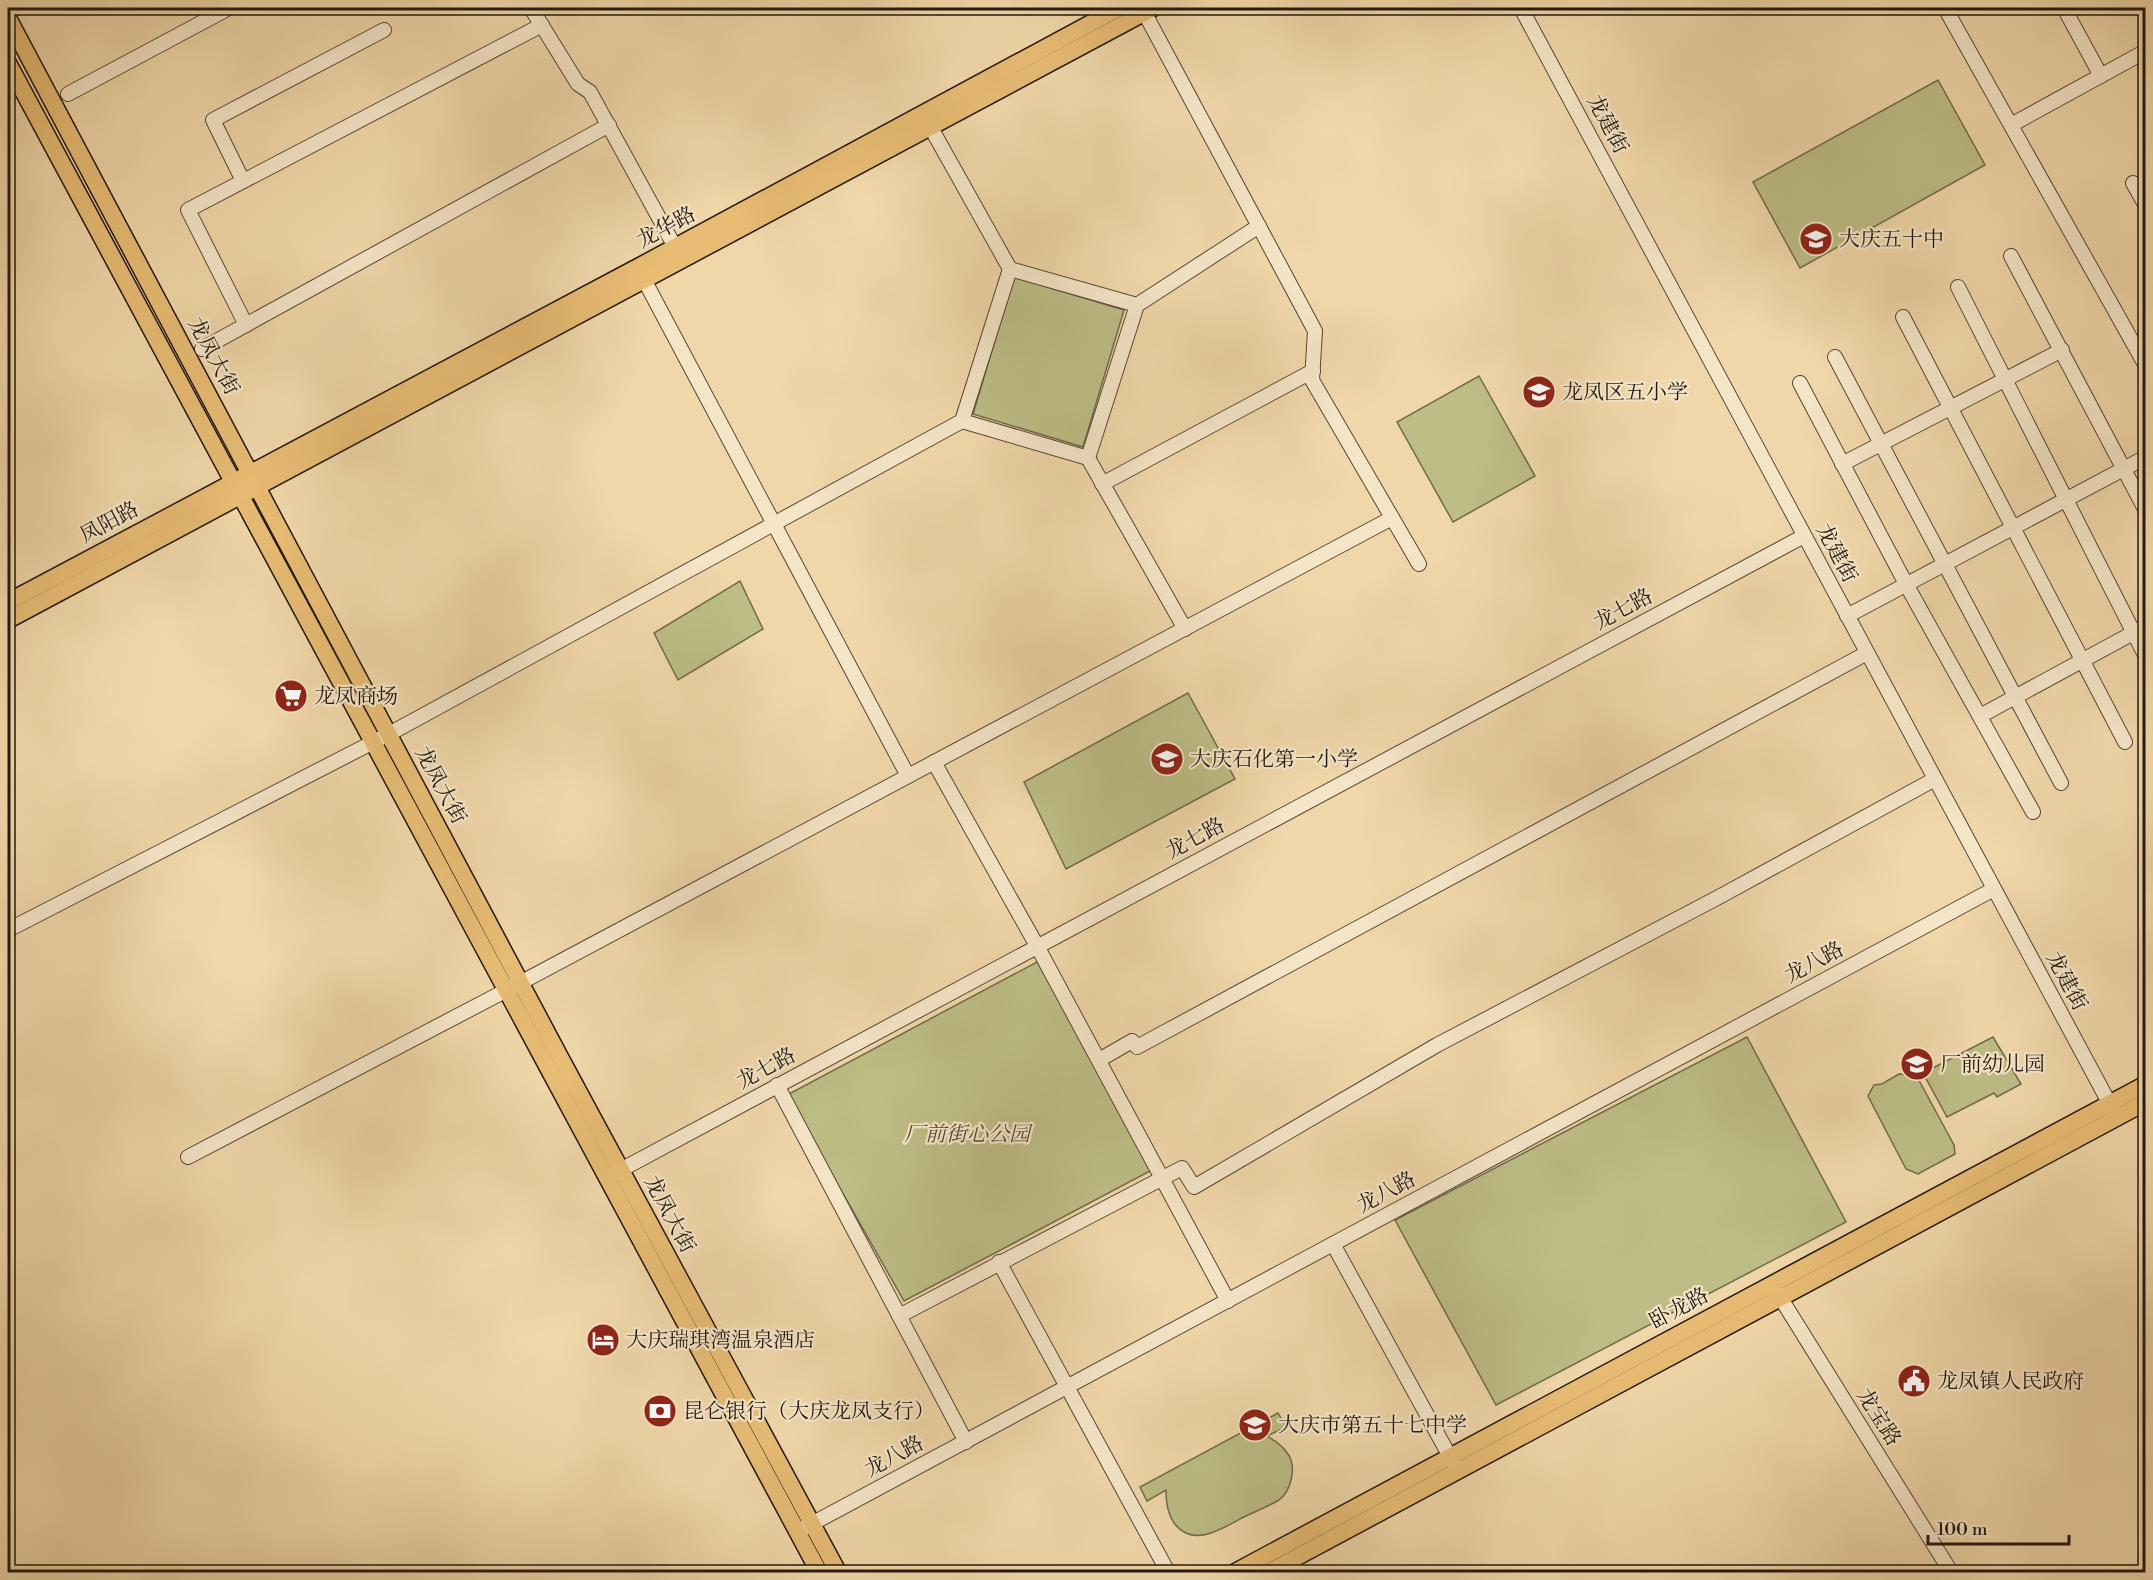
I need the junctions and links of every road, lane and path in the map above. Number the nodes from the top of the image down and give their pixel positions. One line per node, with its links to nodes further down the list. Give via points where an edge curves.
1 (229, 8): 14 (street)
2 (531, 8): 9 (street)
3 (1119, 8): 15 (main road, 龙华路)
4 (1521, 8): 52 (street, 龙建街)
5 (1945, 8): 17 (street)
6 (2064, 8): 13 (street)
7 (1147, 9): 15 (main road); 21 (street)
8 (8, 18): 44 (main road, 龙凤大街)
9 (542, 25): 16 (street); 18 (street)
10 (384, 30): 18 (street, via 213,120)
11 (2145, 51): 13 (street)
12 (8, 63): 46 (main road, 龙凤大街)
13 (2101, 76): 17 (street)
14 (68, 94)
15 (927, 120): 22 (main road, 龙华路); 24 (street); 25 (main road)
16 (609, 125): 22 (street); 29 (street)
17 (2011, 126): 33 (street)
18 (243, 181): 29 (street, via 188,210)
19 (2133, 183): 20 (street)
20 (2145, 206)
21 (1259, 226): 27 (street); 34 (street, via 1315,331)
22 (675, 247): 25 (main road, 龙华路)
23 (2011, 256): 31 (street)
24 (1010, 269): 27 (street); 38 (street)
25 (641, 273): 44 (main road); 50 (street)
26 (1958, 287): 35 (street)
27 (1137, 304): 41 (street)
28 (1903, 318): 37 (street)
29 (246, 325): 30 (street)
30 (202, 349)
31 (2062, 350): 35 (street); 43 (street)
32 (1835, 357): 39 (street)
33 (2145, 366)
34 (1313, 371): 45 (street); 49 (street, via 1312,380)
35 (2006, 379): 37 (street); 47 (street)
36 (1800, 383): 42 (street)
37 (1949, 409): 39 (street); 51 (street)
38 (962, 421): 41 (street); 50 (street)
39 (1881, 444): 42 (street); 54 (street)
40 (2145, 457): 43 (street)
41 (1088, 458): 45 (street)
42 (1842, 464): 55 (street)
43 (2123, 469): 47 (street); 48 (street)
44 (254, 479): 46 (main road); 66 (main road, 龙凤大街)
45 (1102, 484): 59 (street)
46 (236, 489): 56 (main road, 凤阳路); 58 (main road); 67 (main road, 龙凤大街)
47 (2065, 500): 51 (street); 60 (street)
48 (2145, 511)
49 (1392, 518): 53 (street); 59 (street)
50 (774, 523): 66 (street); 70 (street)
51 (2011, 528): 54 (street); 63 (street)
52 (1804, 536): 57 (street, 龙建街); 76 (street, 龙七路)
53 (1419, 564)
54 (1943, 564): 55 (street); 64 (street)
55 (1906, 584): 57 (street); 65 (street)
56 (8, 602)
57 (1847, 616): 61 (street, 龙建街)
58 (8, 620)
59 (1185, 629): 69 (street)
60 (2139, 629): 62 (street); 63 (street)
61 (1867, 653): 71 (street, 龙建街); 79 (street, via 1173,1028 1137,1047 1132,1041)
62 (2145, 657)
63 (2083, 660): 64 (street); 68 (street)
64 (2015, 697): 65 (street); 72 (street)
65 (1980, 716): 73 (street)
66 (389, 734): 67 (street); 77 (main road, 龙凤大街)
67 (372, 742): 75 (street); 78 (main road, 龙凤大街)
68 (2125, 742)
69 (934, 762): 70 (street); 76 (street)
70 (908, 776): 77 (street)
71 (1935, 779): 74 (street, 龙建街); 87 (street, via 1437,1045 1194,1186 1182,1168)
72 (2061, 783)
73 (2033, 812)
74 (1994, 890): 83 (street, 龙建街); 88 (street, 龙八路)
75 (8, 930)
76 (1037, 946): 79 (street); 81 (street, 龙七路)
77 (520, 983): 78 (street); 85 (main road, 龙凤大街)
78 (505, 991): 84 (street); 86 (main road, 龙凤大街)
79 (1099, 1060): 87 (street)
80 (2145, 1084): 83 (main road, 卧龙路)
81 (777, 1085): 85 (street, 龙七路); 92 (street)
82 (2145, 1102): 83 (main road, 卧龙路)
83 (2113, 1110): 90 (main road, 卧龙路)
84 (188, 1157)
85 (620, 1169): 86 (street, 龙七路); 96 (main road, 龙凤大街)
86 (605, 1179): 97 (main road, 龙凤大街)
87 (1162, 1179): 89 (street); 91 (street)
88 (1333, 1244): 91 (street, 龙八路); 95 (street)
89 (999, 1262): 92 (street); 93 (street)
90 (1776, 1291): 95 (main road, 卧龙路); 103 (street, 龙宝路)
91 (1228, 1301): 93 (street, 龙八路)
92 (900, 1316): 94 (street)
93 (1067, 1387): 94 (street, 龙八路); 100 (street)
94 (966, 1442): 96 (street, 龙八路)
95 (1454, 1464): 101 (main road, 卧龙路); 102 (main road, 卧龙路)
96 (812, 1524): 97 (street, 龙八路); 99 (main road, 龙凤大街)
97 (797, 1532): 98 (main road, 龙凤大街)
98 (819, 1572)
99 (838, 1572)
100 (1168, 1572)
101 (1235, 1572)
102 (1269, 1572)
103 (1951, 1572)

